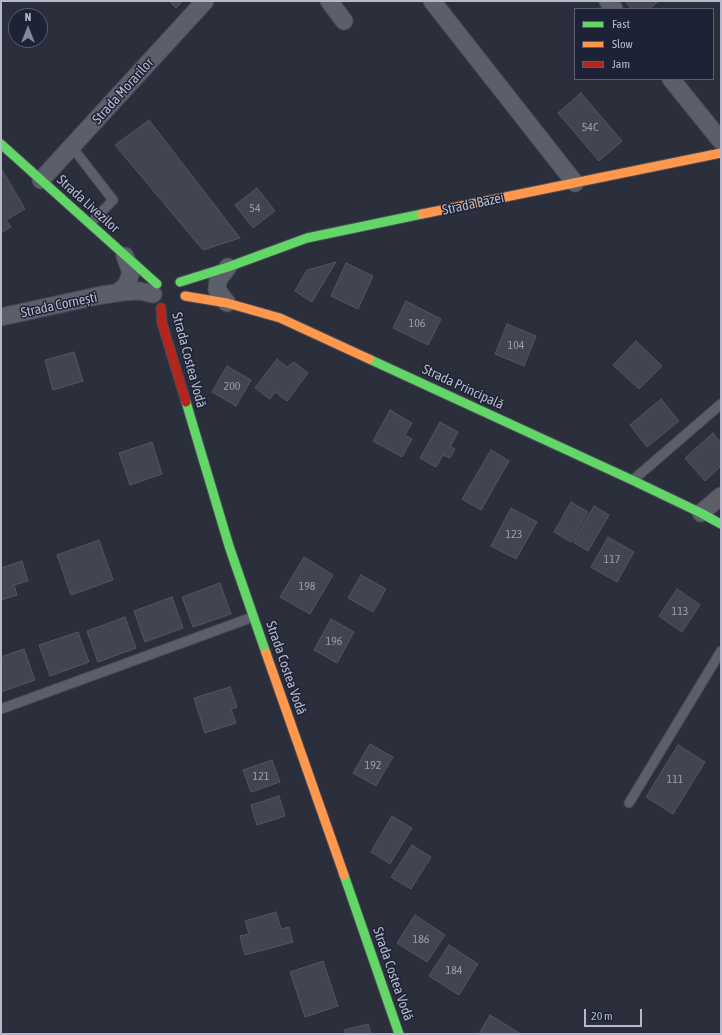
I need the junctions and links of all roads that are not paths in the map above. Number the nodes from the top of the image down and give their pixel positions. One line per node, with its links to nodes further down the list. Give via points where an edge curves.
1 (205, 1): 8 (street, Strada Morarilor)
2 (329, 1): 4 (street)
3 (432, 1): 11 (street)
4 (344, 20)
5 (672, 80): 6 (street)
6 (721, 141)
7 (1, 144): 10 (street, Strada Livezilor)
8 (72, 147): 10 (street, Strada Morarilor); 12 (lane, via 114,200)
9 (721, 153): 11 (street, Strada Bazei)
10 (41, 180): 12 (street, Strada Livezilor)
11 (575, 183): 14 (street, Strada Bazei, via 307,238)
12 (90, 224): 13 (street, Strada Livezilor)
13 (125, 256): 16 (street, via 131,272 127,284); 17 (street, Strada Livezilor)
14 (228, 267): 15 (street, Strada Bazei); 19 (street, via 218,280 217,290)
15 (180, 282): 17 (street, via 168,278); 18 (street, via 185,290)
16 (118, 293): 17 (street, Strada Cornești, via 140,291); 22 (street, Strada Cornești)
17 (157, 295): 21 (street, via 166,310); 28 (street, Strada Costea Vodă, via 171,354 229,546)
18 (185, 296): 19 (street, Strada Principală); 20 (street)
19 (227, 303): 24 (street, Strada Principală, via 280,318)
20 (181, 305)
21 (171, 310)
22 (1, 317)
23 (721, 404): 24 (lane)
24 (632, 480): 26 (street, Strada Principală)
25 (721, 496): 26 (street)
26 (701, 513): 27 (street, Strada Principală)
27 (721, 524)
28 (254, 617): 30 (lane); 32 (street, Strada Costea Vodă)
29 (721, 651): 31 (lane)
30 (1, 709)
31 (629, 803)
32 (399, 1034)

